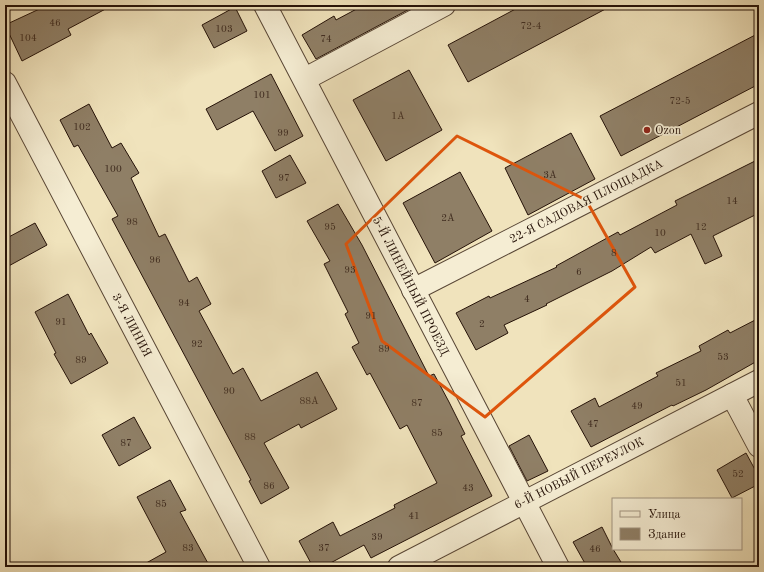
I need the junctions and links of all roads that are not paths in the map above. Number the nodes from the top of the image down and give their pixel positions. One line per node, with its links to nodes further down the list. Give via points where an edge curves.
1 (265, 5): 3 (street, 5-Й ЛИНЕЙНЫЙ ПРОЕЗД)
2 (444, 5): 3 (street)
3 (305, 79): 6 (street, 5-Й ЛИНЕЙНЫЙ ПРОЕЗД)
4 (5, 83): 11 (street, 3-Я ЛИНИЯ)
5 (759, 113): 6 (street, 22-Я САДОВАЯ ПЛОЩАДКА)
6 (413, 290): 10 (street, 5-Й ЛИНЕЙНЫЙ ПРОЕЗД)
7 (759, 381): 8 (street, 6-Й НОВЫЙ ПЕРЕУЛОК)
8 (732, 394): 9 (street); 10 (street, 6-Й НОВЫЙ ПЕРЕУЛОК)
9 (759, 446)
10 (524, 501): 12 (street, 6-Й НОВЫЙ ПЕРЕУЛОК); 13 (street, 5-Й ЛИНЕЙНЫЙ ПРОЕЗД)
11 (259, 567)
12 (400, 567)
13 (558, 567)

